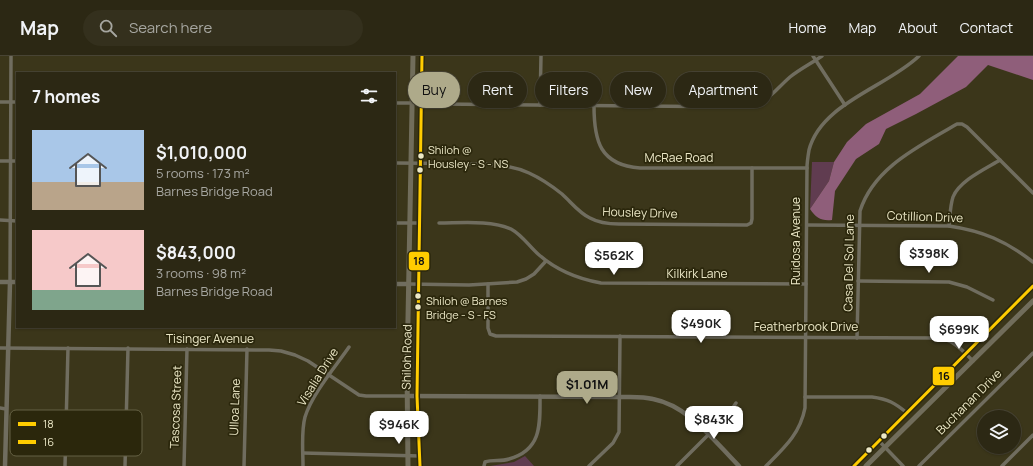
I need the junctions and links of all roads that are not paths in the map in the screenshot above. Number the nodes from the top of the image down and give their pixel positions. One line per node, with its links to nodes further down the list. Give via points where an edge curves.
1 (11, 56): 12 (street)
2 (412, 56): 8 (main road, Shiloh Road)
3 (422, 56): 9 (main road, Shiloh Road)
4 (541, 56): 10 (street)
5 (822, 56): 7 (street)
6 (919, 56): 18 (street, Ruidosa Avenue, via 903,69)
7 (815, 58): 18 (street); 19 (street, via 772,96 747,107)
8 (412, 72)
9 (422, 72)
10 (541, 72)
11 (0, 102): 12 (street)
12 (11, 102): 13 (street); 25 (street)
13 (16, 102)
14 (396, 103): 15 (street)
15 (408, 103)
16 (460, 104): 17 (street)
17 (535, 105)
18 (845, 105): 31 (street, Ruidosa Avenue, via 832,114 815,137 809,149)
19 (602, 106)
20 (412, 108): 28 (main road, Shiloh Road)
21 (422, 108): 29 (main road, Shiloh Road)
22 (594, 108): 30 (street, McRae Road, via 594,124 599,143 609,157 622,165 640,168)
23 (1000, 160): 32 (street, Casa Del Sol Lane); 41 (street, Casa Del Sol Lane, via 966,125 957,124 884,172 863,199); 42 (street, via 968,180 955,192)
24 (0, 161): 25 (street)
25 (10, 161): 26 (street); 34 (street)
26 (16, 161)
27 (396, 163): 28 (street, Housley Drive)
28 (411, 163): 29 (street, Housley Drive); 37 (main road, Shiloh Road)
29 (421, 164): 30 (street, Housley Drive, via 498,165 528,172 561,193 590,218 619,224 747,225 752,219); 38 (main road, Shiloh Road)
30 (752, 168): 31 (street, McRae Road)
31 (806, 168): 40 (street, Ruidosa Avenue)
32 (1033, 193)
33 (0, 220): 34 (street)
34 (10, 221): 35 (street); 47 (street)
35 (16, 221)
36 (396, 223): 37 (street)
37 (410, 223): 38 (street); 50 (main road, Shiloh Road)
38 (420, 223): 53 (main road, Shiloh Road)
39 (438, 223): 43 (street, Kilkirk Lane, via 487,224 511,229)
40 (806, 225): 41 (street, Cotillion Drive); 52 (street, Ruidosa Avenue)
41 (859, 225): 42 (street, Cotillion Drive); 45 (street, Casa Del Sol Lane)
42 (949, 226): 44 (street, Cotillion Drive, via 983,233)
43 (546, 261): 51 (street, via 526,279); 52 (street, Kilkirk Lane, via 578,277 601,283)
44 (1033, 262)
45 (858, 281): 55 (street, via 949,282 967,287); 59 (street, Casa Del Sol Lane)
46 (0, 282): 47 (street)
47 (10, 282): 48 (street); 62 (street)
48 (16, 282)
49 (396, 284): 50 (street)
50 (409, 284): 53 (street); 71 (main road, Shiloh Road)
51 (488, 284): 53 (street); 57 (street, Featherbrook Drive, via 490,334)
52 (806, 284): 58 (street, Ruidosa Avenue)
53 (418, 285): 72 (main road, Shiloh Road)
54 (1033, 286): 68 (main road)
55 (992, 300)
56 (1033, 301): 69 (main road)
57 (620, 336): 58 (street, Featherbrook Drive); 74 (street)
58 (805, 337): 59 (street, Featherbrook Drive); 75 (street, Ruidosa Avenue)
59 (858, 338): 68 (street, Featherbrook Drive, via 944,338)
60 (349, 347): 70 (street, Visalia Drive)
61 (0, 348): 62 (street, Tisinger Avenue)
62 (8, 348): 63 (street, Tisinger Avenue); 78 (street)
63 (68, 348): 64 (street, Tisinger Avenue); 79 (street)
64 (128, 348): 65 (street, Tisinger Avenue); 80 (street)
65 (188, 349): 66 (street, Tisinger Avenue); 94 (street, Tascosa Street)
66 (247, 349): 70 (street, Tisinger Avenue, via 275,350 295,356); 95 (street, Ulloa Lane)
67 (1033, 353): 107 (street, Buchanan Drive)
68 (966, 354): 69 (street, Featherbrook Drive); 81 (main road)
69 (973, 361): 85 (main road)
70 (329, 376): 71 (street, Tisinger Avenue, via 366,396); 86 (street, Visalia Drive, via 306,414)
71 (407, 396): 72 (street); 89 (main road, Shiloh Road)
72 (417, 396): 73 (street); 90 (main road, Shiloh Road)
73 (540, 396): 74 (street); 99 (street, via 540,426 531,446 516,457 500,461 490,460 485,462)
74 (619, 397): 82 (street, via 643,397 662,401 681,411); 100 (street, via 618,432 612,443)
75 (805, 397): 81 (street, via 883,398); 103 (street, Ruidosa Avenue, via 803,417 795,435)
76 (736, 403): 82 (street)
77 (0, 408): 78 (street)
78 (6, 408): 91 (street)
79 (67, 410)
80 (126, 410)
81 (907, 413): 84 (main road)
82 (708, 435): 101 (street); 102 (street)
83 (1033, 436): 108 (street)
84 (879, 441): 85 (street); 104 (main road)
85 (885, 448): 105 (main road); 106 (street)
86 (303, 452): 89 (street); 96 (street, Visalia Drive)
87 (66, 456): 92 (street)
88 (125, 456): 93 (street)
89 (407, 456): 90 (street); 97 (main road, Shiloh Road)
90 (420, 456): 98 (main road, Shiloh Road)
91 (5, 466)
92 (66, 466)
93 (125, 466)
94 (184, 466)
95 (244, 466)
96 (303, 466)
97 (408, 466)
98 (420, 466)
99 (484, 466)
100 (589, 466)
101 (678, 466)
102 (739, 466)
103 (766, 466)
104 (854, 466)
105 (866, 466)
106 (903, 466)
107 (919, 466)
108 (1002, 466)

